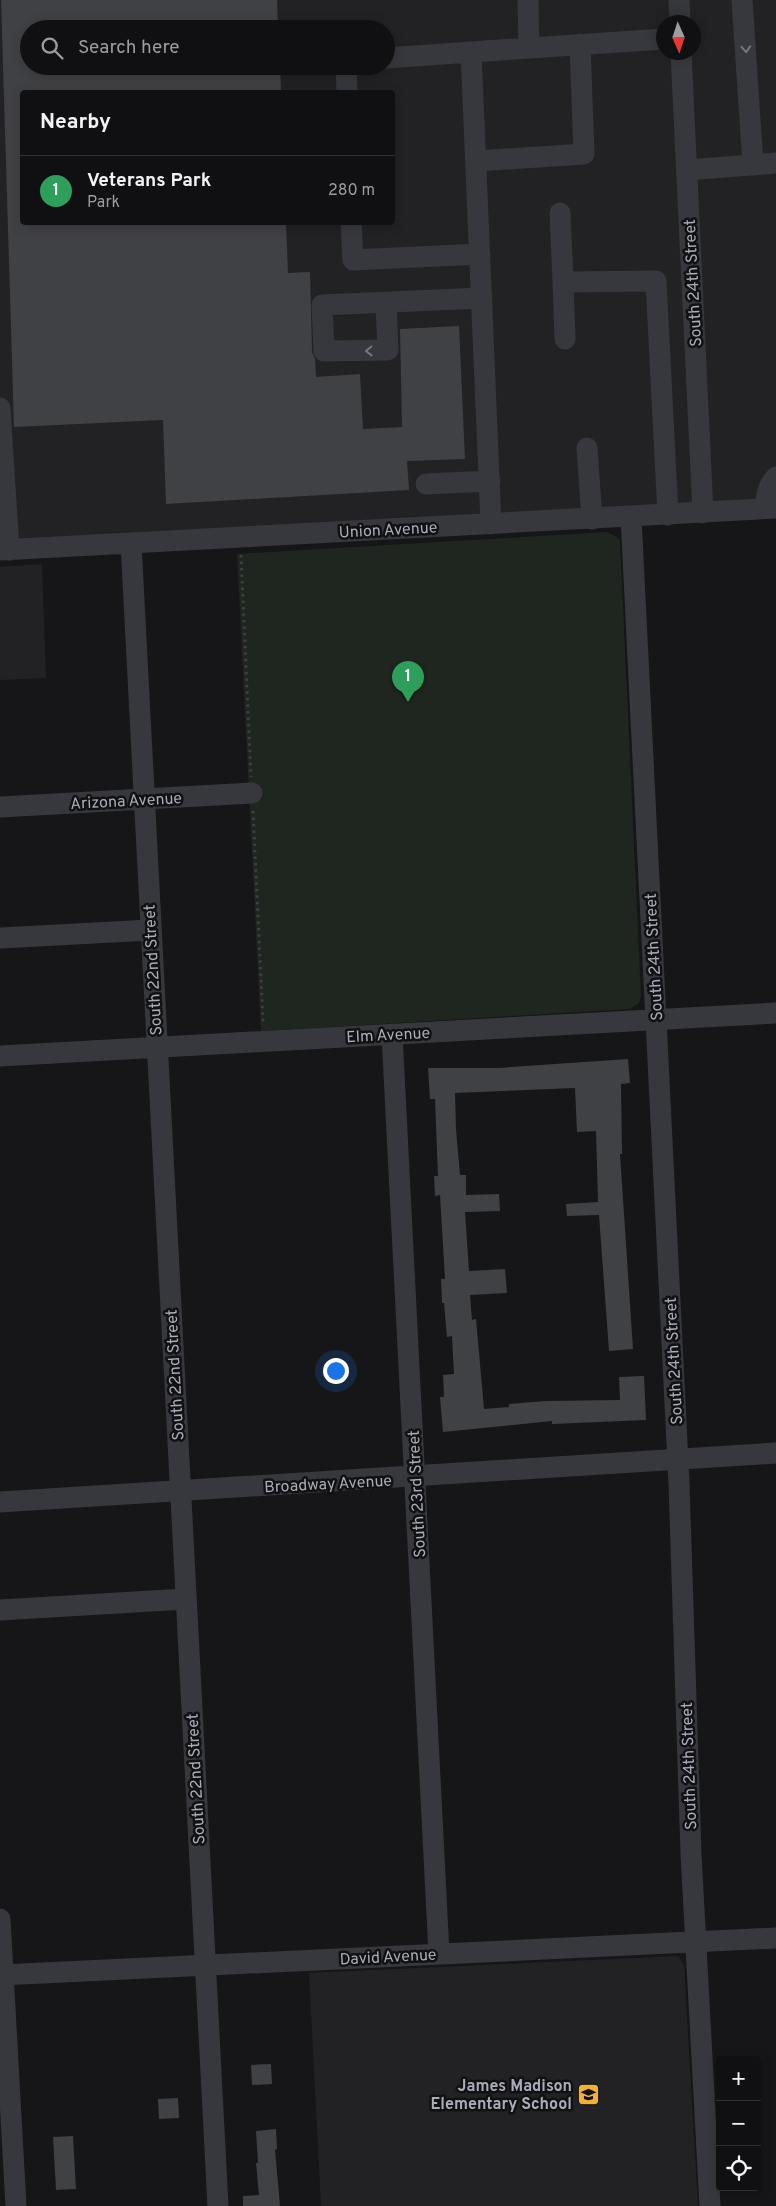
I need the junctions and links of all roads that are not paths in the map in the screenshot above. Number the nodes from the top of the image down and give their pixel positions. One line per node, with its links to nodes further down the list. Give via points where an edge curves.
1 (528, 0): 7 (street)
2 (679, 0): 4 (street)
3 (742, 0): 15 (street, one-way to 15)
4 (680, 15)
5 (656, 39): 6 (street)
6 (580, 44): 7 (street); 13 (street, via 584,154)
7 (530, 48): 8 (street)
8 (471, 52): 9 (street); 13 (street)
9 (395, 57)
10 (681, 60): 16 (street, South 24th Street)
11 (346, 75): 12 (street)
12 (347, 90)
13 (476, 161): 19 (street)
14 (776, 163): 15 (street)
15 (753, 165): 16 (street)
16 (687, 170): 30 (street, South 24th Street)
17 (560, 213): 20 (street)
18 (351, 225): 19 (street, via 353,260)
19 (480, 254): 21 (street)
20 (563, 282): 23 (street); 31 (street, via 656,281)
21 (482, 298): 22 (street); 27 (street)
22 (386, 303)
23 (565, 339)
24 (0, 408): 36 (street)
25 (587, 448): 33 (street)
26 (776, 477): 29 (street, via 766,493)
27 (490, 481): 28 (street); 34 (street)
28 (426, 484)
29 (771, 508): 30 (street, Union Avenue)
30 (703, 513): 31 (street, Union Avenue)
31 (668, 515): 32 (street, Union Avenue)
32 (631, 517): 33 (street, Union Avenue); 43 (street, South 24th Street)
33 (592, 519): 34 (street, Union Avenue)
34 (492, 524): 35 (street, Union Avenue)
35 (131, 543): 36 (street, Union Avenue); 38 (street, South 22nd Street)
36 (4, 550)
37 (252, 793): 38 (street, Arizona Avenue)
38 (143, 799): 39 (street, Arizona Avenue); 40 (street, South 22nd Street)
39 (0, 807)
40 (150, 930): 41 (street); 45 (street, South 22nd Street)
41 (0, 938)
42 (776, 1014): 43 (street, Elm Avenue)
43 (657, 1020): 44 (street, Elm Avenue); 48 (street, South 24th Street)
44 (392, 1034): 45 (street, Elm Avenue); 49 (street, South 23rd Street)
45 (157, 1047): 46 (street, Elm Avenue); 50 (street, South 22nd Street)
46 (0, 1056)
47 (776, 1453): 48 (street, Broadway Avenue)
48 (678, 1460): 49 (street, Broadway Avenue); 56 (street, South 24th Street)
49 (415, 1478): 50 (street, Broadway Avenue); 57 (street, South 23rd Street)
50 (180, 1491): 51 (street, Broadway Avenue); 52 (street, South 22nd Street)
51 (0, 1502)
52 (185, 1599): 53 (street); 58 (street, South 22nd Street)
53 (0, 1610)
54 (0, 1919): 59 (street)
55 (776, 1938): 56 (street, David Avenue)
56 (695, 1942): 57 (street, David Avenue); 62 (street, South 24th Street)
57 (439, 1954): 58 (street, David Avenue)
58 (205, 1966): 59 (street, David Avenue); 61 (street, South 22nd Street)
59 (2, 1975): 60 (street)
60 (16, 2206)
61 (218, 2206)
62 (710, 2206)

